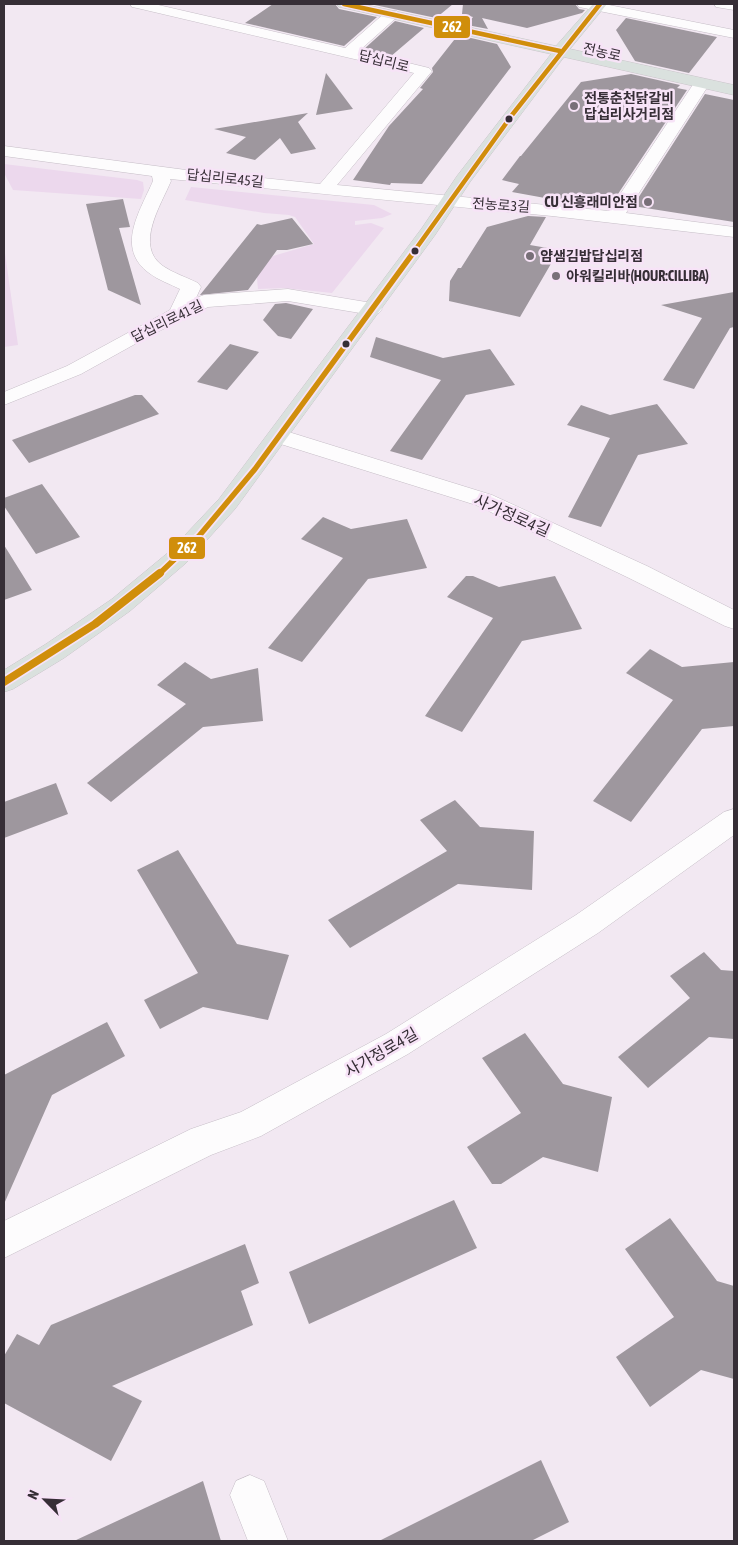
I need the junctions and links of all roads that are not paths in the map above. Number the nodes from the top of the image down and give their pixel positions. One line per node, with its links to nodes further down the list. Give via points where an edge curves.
1 (137, 4): 6 (street)
2 (344, 4): 7 (main road, 전농로)
3 (721, 4): 5 (street)
4 (594, 5): 8 (street); 9 (main road)
5 (734, 6)
6 (172, 7): 10 (street)
7 (392, 7): 9 (main road, 전농로); 10 (street)
8 (734, 34)
9 (563, 47): 11 (main road, 전농로); 12 (main road, 전농로); 17 (main road)
10 (349, 52): 16 (street, 답십리로, via 424,71)
11 (734, 81)
12 (702, 83): 13 (main road, 전농로); 18 (street)
13 (734, 90)
14 (4, 151): 15 (street, 답십리로45길)
15 (159, 171): 16 (street, 답십리로45길); 21 (street, via 162,181 140,234 142,254 155,269 190,287)
16 (324, 189): 17 (street, 답십리로45길)
17 (447, 202): 18 (street, 전농로3길); 20 (main road)
18 (615, 216): 19 (street, 전농로3길)
19 (734, 231)
20 (372, 309): 21 (street, 답십리로41길, via 288,295 204,301); 23 (main road)
21 (178, 314): 22 (street, 답십리로41길, via 74,370)
22 (4, 398)
23 (279, 436): 24 (street, 사가정로4길, via 484,500); 25 (main road, via 227,504 178,557 86,631)
24 (734, 620)
25 (4, 682)
26 (734, 820): 27 (street, 사가정로4길, via 587,924 397,1044 249,1125 203,1140)
27 (4, 1240)
28 (250, 1495): 29 (street)
29 (268, 1541)

